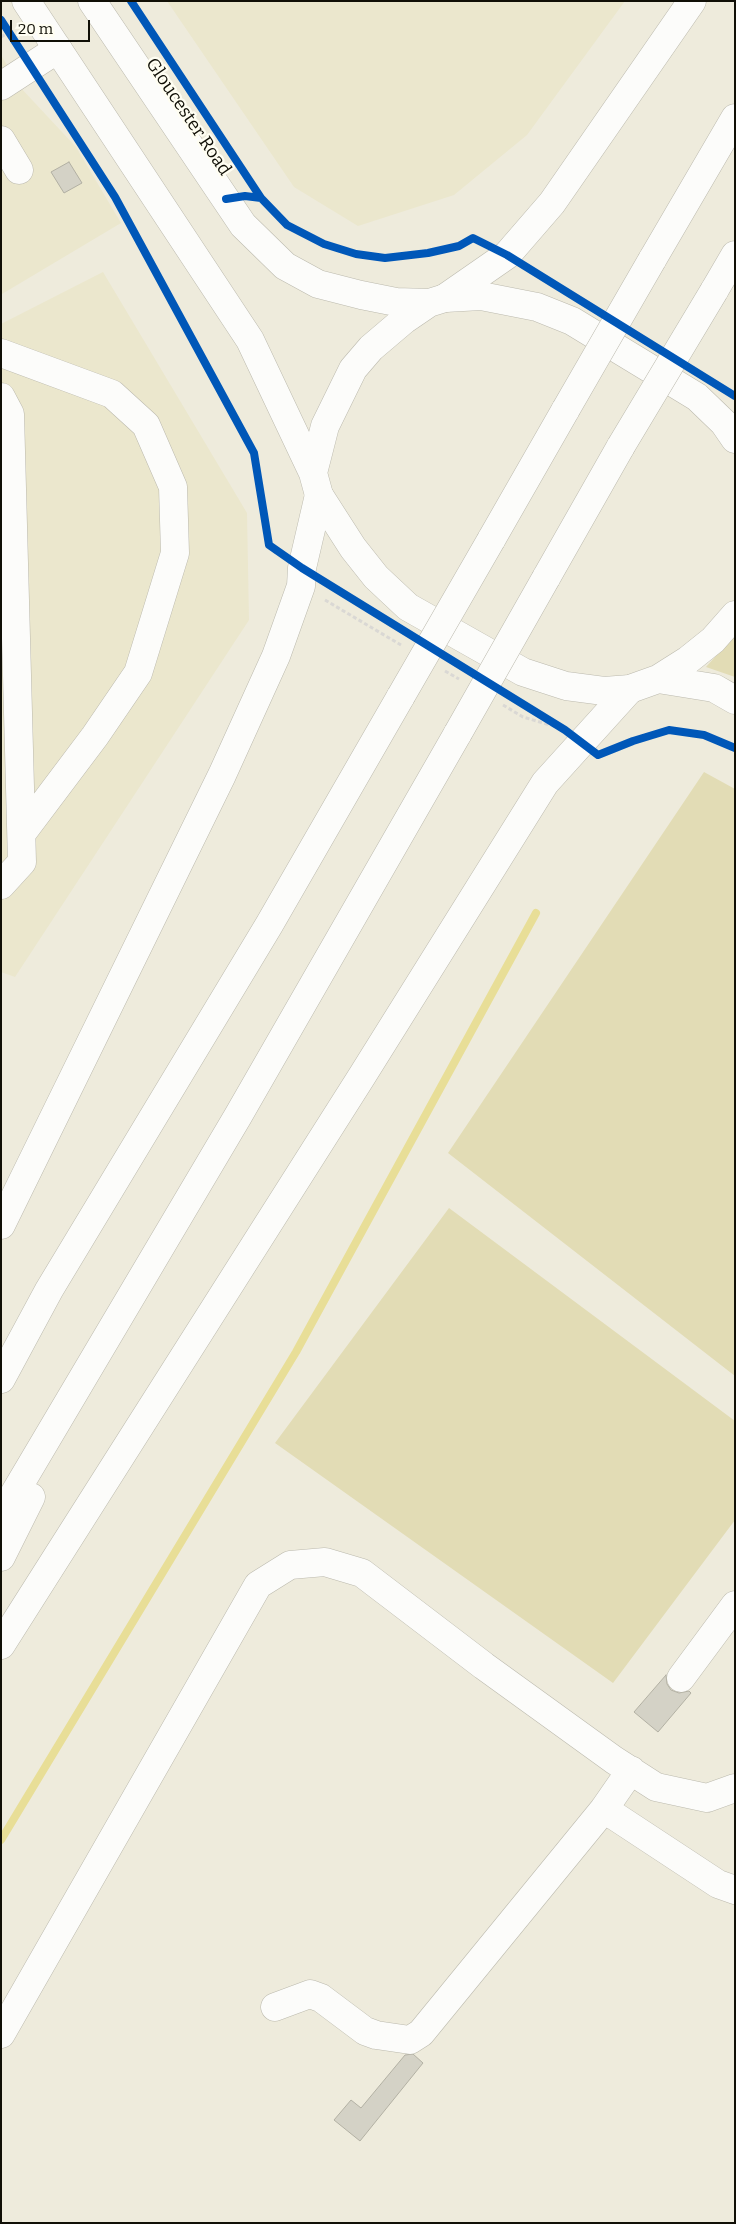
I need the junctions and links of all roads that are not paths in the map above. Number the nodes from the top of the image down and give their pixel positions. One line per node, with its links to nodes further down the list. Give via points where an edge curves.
1 (26, 1): 4 (main road)
2 (92, 1): 10 (main road, Gloucester Road, via 243,225 285,266 326,286 396,302)
3 (692, 1): 10 (main road, via 552,203 507,255)
4 (58, 49): 5 (main road); 14 (main road, via 250,340)
5 (1, 86)
6 (735, 118): 22 (main road, bridge, via 268,925)
7 (1, 140): 8 (main road)
8 (19, 170)
9 (735, 255): 23 (main road, bridge, via 621,446 322,971)
10 (437, 301): 13 (main road, Gloucester Road, via 481,296 537,307 572,322 697,397 724,423); 14 (main road, via 404,320 371,348 353,369 325,426)
11 (1, 353): 19 (main road, via 112,394 146,424 173,487 175,554 138,673)
12 (1, 396): 19 (main road, via 10,414)
13 (735, 439)
14 (316, 484): 17 (main road, via 353,548 376,577 408,607 523,672 566,686); 21 (main road, via 301,586 273,665)
15 (735, 615): 16 (main road, via 713,640)
16 (658, 679): 17 (main road); 18 (main road, via 714,688)
17 (630, 689): 29 (main road, via 545,782)
18 (735, 700)
19 (22, 833): 20 (main road, via 22,862)
20 (1, 884)
21 (1, 1225)
22 (49, 1290): 24 (main road); 25 (main road)
23 (115, 1325): 26 (main road); 27 (main road)
24 (1, 1358)
25 (1, 1379)
26 (1, 1516)
27 (1, 1557)
28 (735, 1605): 30 (main road)
29 (1, 1645)
30 (681, 1678)
31 (631, 1770): 32 (main road, via 656,1787 707,1798); 33 (main road); 36 (main road, via 484,1666 362,1573 325,1562 290,1565 258,1585)
32 (735, 1788)
33 (604, 1809): 34 (main road, via 718,1884); 35 (main road, via 422,2033 410,2040 376,2035 310,1994)
34 (735, 1890)
35 (275, 2006)
36 (1, 2034)

